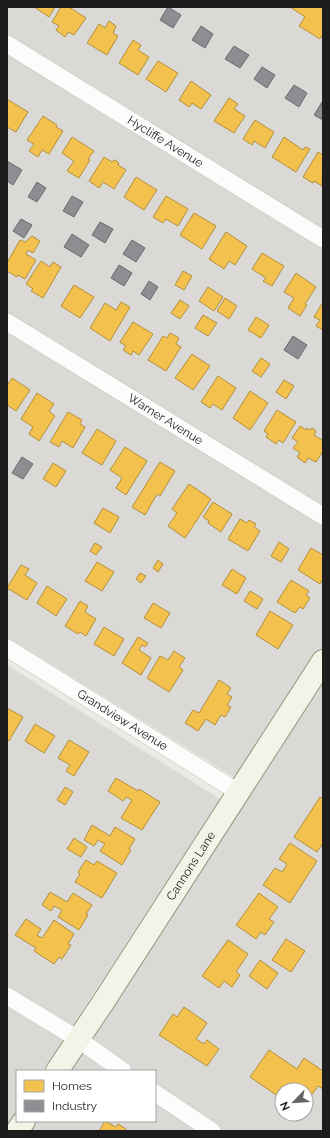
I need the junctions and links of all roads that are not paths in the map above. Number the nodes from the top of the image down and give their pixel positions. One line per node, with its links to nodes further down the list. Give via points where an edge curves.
1 (7, 44): 2 (street, Hycliffe Avenue)
2 (323, 239)
3 (7, 322): 4 (street, Warner Avenue)
4 (323, 516)
5 (7, 648): 7 (street, Grandview Avenue)
6 (323, 660): 7 (main road, Cannons Lane)
7 (238, 792): 9 (main road, Cannons Lane)
8 (7, 996): 9 (street)
9 (78, 1039): 10 (main road, Cannons Lane); 11 (street)
10 (58, 1070)
11 (122, 1070)
12 (156, 1094): 15 (street)
13 (23, 1122): 14 (main road)
14 (17, 1131)
15 (212, 1131)

